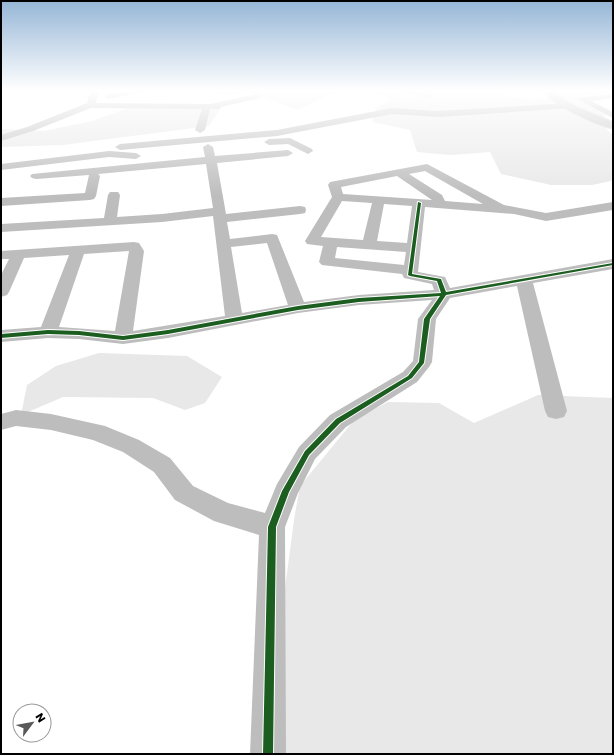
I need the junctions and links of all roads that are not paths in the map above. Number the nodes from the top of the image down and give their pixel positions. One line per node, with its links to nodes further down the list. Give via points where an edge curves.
1 (39, 125): 5 (street)
2 (202, 125): 4 (street)
3 (317, 125): 6 (street, via 276,133)
4 (200, 130)
5 (1, 138)
6 (120, 147)
7 (209, 153): 7 (street, via 290,141 308,151); 8 (street, via 171,150 144,155 120,154); 11 (street); 24 (street)
8 (77, 158): 9 (street); 11 (street)
9 (1, 167)
10 (398, 172): 15 (street, via 334,185); 20 (street, via 438,198); 22 (street, via 427,167)
11 (73, 174): 13 (street); 16 (street)
12 (94, 176): 16 (street, via 90,196)
13 (28, 177)
14 (114, 195): 25 (street)
15 (338, 197): 17 (street); 27 (street, via 312,240)
16 (62, 198): 18 (street)
17 (379, 200): 19 (street); 29 (street)
18 (1, 202)
19 (419, 203): 20 (street); 30 (street)
20 (439, 204): 22 (street)
21 (613, 206): 22 (street, via 546,217)
22 (501, 209)
23 (300, 210): 24 (street)
24 (221, 215): 25 (street); 28 (street)
25 (110, 221): 26 (street)
26 (1, 228)
27 (331, 242): 29 (street); 35 (street, via 327,262)
28 (223, 244): 39 (street, via 272,238); 40 (street)
29 (369, 244): 30 (street)
30 (414, 248): 35 (street)
31 (78, 250): 32 (street); 41 (street); 43 (street, via 134,246 137,251)
32 (18, 255): 33 (street); 37 (street)
33 (1, 256)
34 (613, 264): 36 (street)
35 (411, 270): 38 (street, via 410,275 439,280)
36 (524, 281): 38 (street); 44 (street)
37 (1, 292)
38 (444, 294): 39 (street, via 359,300); 46 (street, via 427,319 422,362 410,377 338,421 307,453 286,491)
39 (298, 308): 40 (street)
40 (234, 319): 43 (street)
41 (48, 332): 42 (street); 43 (street)
42 (1, 336)
43 (123, 338)
44 (556, 411)
45 (1, 422): 46 (street, via 16,418 51,422 97,432 131,446 162,465 184,493 223,514)
46 (272, 527): 47 (street)
47 (268, 754)

